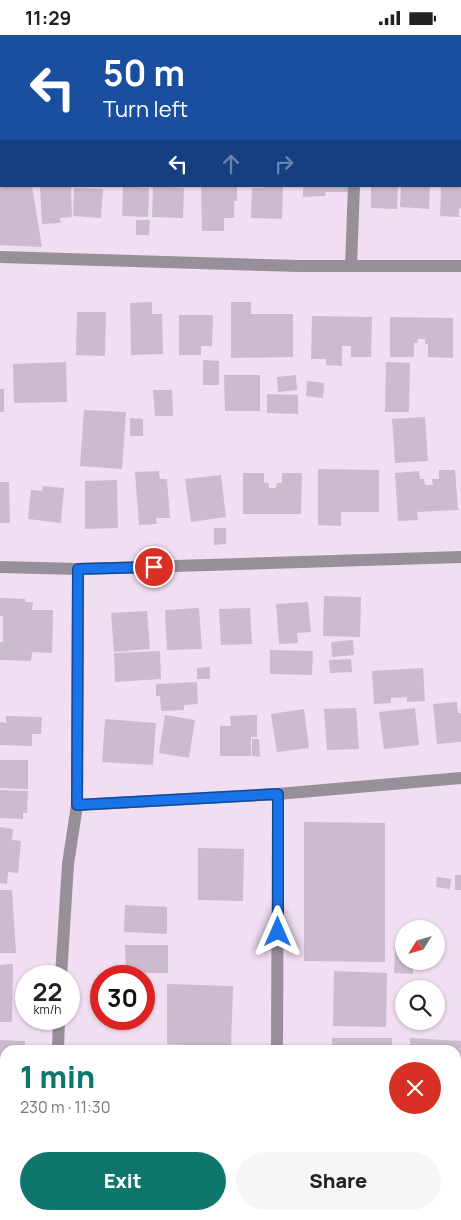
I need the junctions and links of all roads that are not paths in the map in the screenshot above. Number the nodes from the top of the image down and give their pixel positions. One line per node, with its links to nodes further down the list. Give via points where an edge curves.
1 (354, 187): 3 (street)
2 (0, 257): 3 (street)
3 (350, 266): 4 (street)
4 (461, 266)
5 (461, 557): 7 (street)
6 (0, 567): 7 (street)
7 (78, 569): 10 (street)
8 (461, 778): 9 (street)
9 (278, 794): 10 (street); 14 (street)
10 (77, 805): 11 (street, via 68,864)
11 (62, 965)
12 (59, 1030): 13 (street)
13 (58, 1045)
14 (277, 1045)

